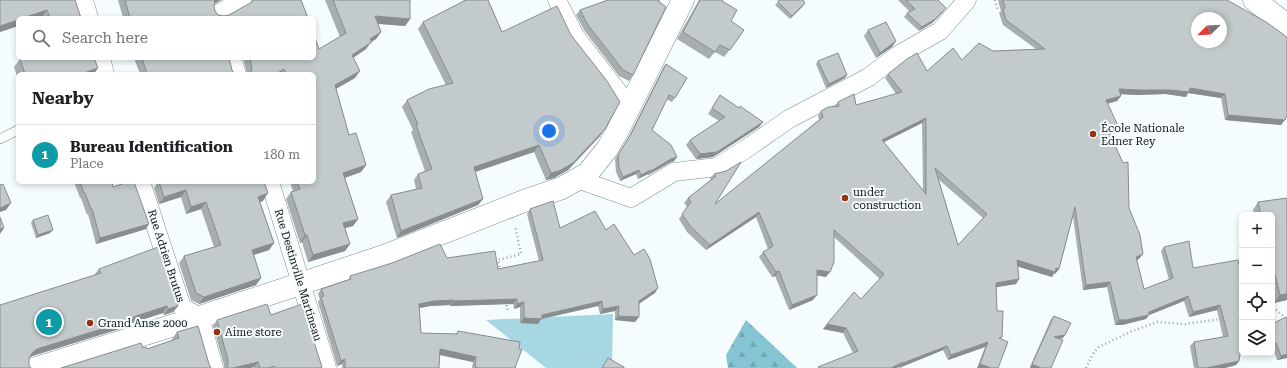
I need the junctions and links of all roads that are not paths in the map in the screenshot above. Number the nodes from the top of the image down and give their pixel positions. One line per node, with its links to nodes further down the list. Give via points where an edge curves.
1 (84, 0): 8 (street)
2 (242, 0): 7 (street)
3 (557, 0): 14 (street, via 575,36)
4 (683, 0): 14 (street)
5 (967, 0): 17 (street, via 940,31 898,55 869,78 789,119 717,167 674,172 631,198)
6 (1254, 0): 9 (street)
7 (218, 10)
8 (88, 16)
9 (1287, 25)
10 (102, 60): 12 (street)
11 (233, 60): 13 (street)
12 (104, 72)
13 (236, 72)
14 (629, 106): 17 (street, via 607,149 588,173)
15 (16, 131): 16 (lane)
16 (0, 139)
17 (577, 180): 20 (street, via 384,256)
18 (143, 184): 21 (street, Rue Adrien Brutus, via 182,307)
19 (271, 184): 20 (street, Rue Destinville Martineau)
20 (301, 284): 21 (street); 24 (street, Rue Destinville Martineau)
21 (200, 317): 22 (street); 23 (street)
22 (36, 368)
23 (214, 368)
24 (327, 368)

